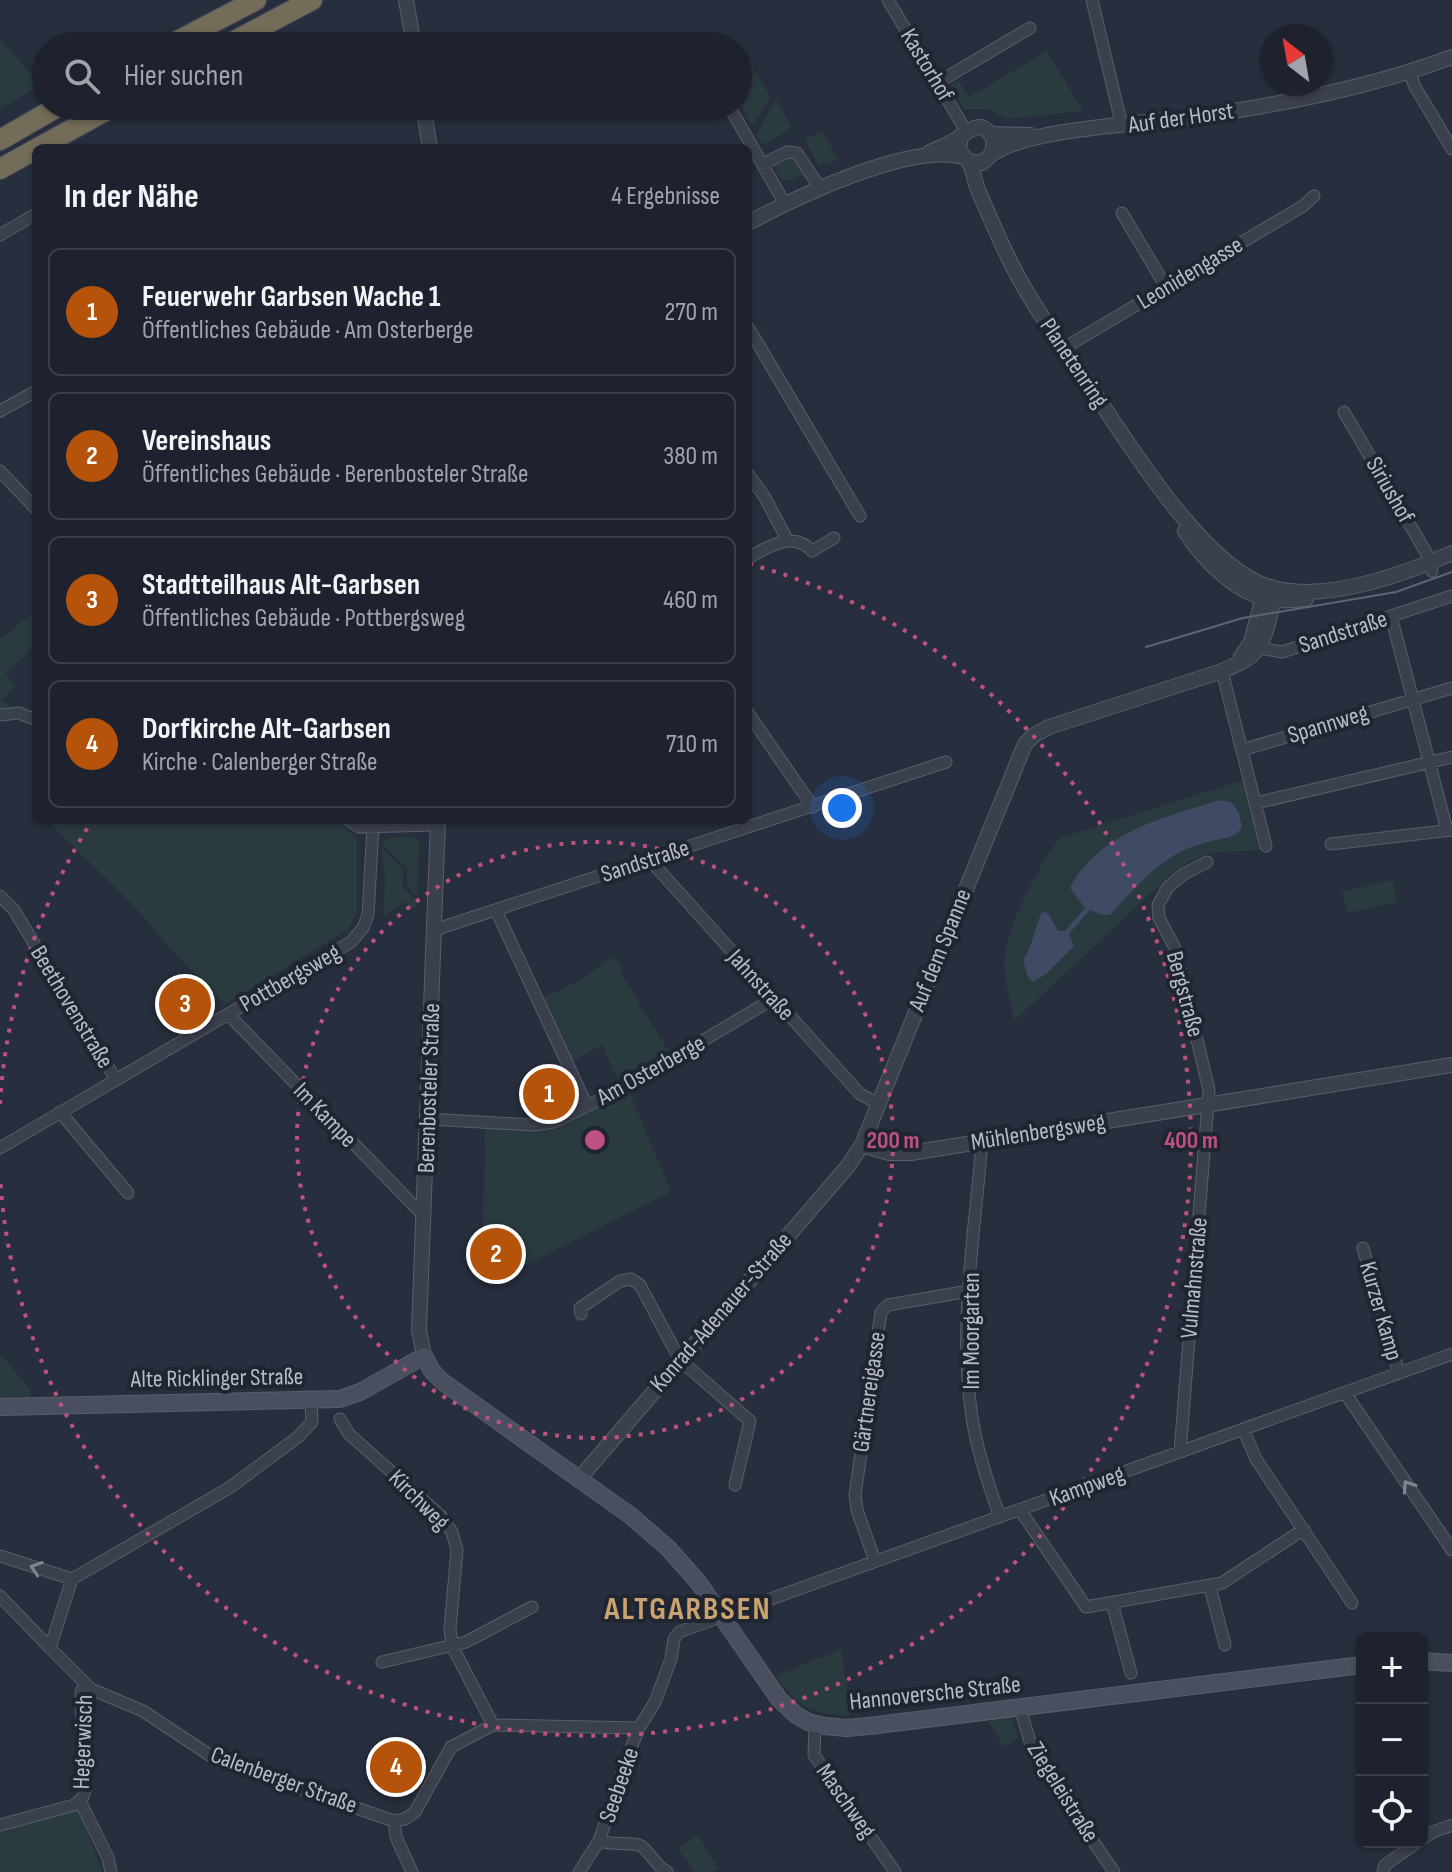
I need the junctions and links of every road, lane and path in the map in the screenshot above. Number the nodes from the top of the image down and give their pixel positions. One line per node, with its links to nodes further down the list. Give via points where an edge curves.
1 (256, 0): 7 (highway)
2 (312, 0): 8 (highway)
3 (406, 0): 9 (street)
4 (888, 0): 12 (street, Kastorhof)
5 (1092, 0): 17 (street)
6 (1030, 28): 12 (street)
7 (195, 32)
8 (251, 32)
9 (412, 32)
10 (1452, 57): 11 (street, Auf der Horst)
11 (1410, 72): 17 (street, Auf der Horst, via 1290,101); 26 (street)
12 (937, 83): 18 (street, Kastorhof)
13 (35, 120): 21 (highway)
14 (89, 120): 22 (highway)
15 (425, 120): 23 (street)
16 (737, 120): 24 (street)
17 (1122, 126): 20 (street, Auf der Horst)
18 (963, 134): 19 (street, via 979,127); 29 (street); 30 (street, via 959,150)
19 (991, 134): 20 (street, Auf der Horst); 28 (street, via 995,147)
20 (1048, 135): 28 (street, Auf der Horst)
21 (0, 140)
22 (46, 144)
23 (429, 144)
24 (751, 144)
25 (752, 145): 31 (street)
26 (1452, 149)
27 (32, 152): 32 (highway)
28 (990, 157): 30 (street, via 982,163); 35 (street, Planetenring)
29 (914, 158): 30 (street); 33 (street)
30 (965, 159): 35 (street, Planetenring)
31 (763, 164): 33 (street, via 787,152 797,153); 36 (street)
32 (0, 169)
33 (820, 188): 36 (street)
34 (1314, 196): 41 (street, Leonidengasse)
35 (985, 201): 43 (street, Planetenring, via 1014,270)
36 (785, 204): 39 (street)
37 (1122, 213): 41 (street)
38 (32, 216): 40 (street)
39 (752, 221)
40 (0, 235)
41 (1166, 287): 43 (street, Leonidengasse)
42 (752, 334): 50 (street)
43 (1064, 348): 57 (street, Planetenring, via 1180,515 1194,544 1242,588)
44 (32, 393): 45 (street)
45 (0, 411)
46 (1344, 412): 56 (street, Siriushof)
47 (0, 471): 49 (street)
48 (752, 480): 52 (street)
49 (32, 505)
50 (860, 516)
51 (834, 538): 52 (street, via 812,551 799,541)
52 (788, 541): 54 (street)
53 (1452, 553): 56 (street)
54 (752, 556)
55 (1452, 562): 56 (street)
56 (1431, 567): 57 (street, via 1368,592 1310,599)
57 (1270, 595): 60 (street); 61 (street, via 1251,642)
58 (1452, 596): 59 (street, Sandstraße)
59 (1391, 616): 60 (street, Sandstraße, via 1282,652); 63 (street)
60 (1259, 648): 61 (street)
61 (1228, 669): 67 (street); 89 (street, Auf dem Spanne, via 1042,730 1030,739)
62 (1452, 688): 63 (street, Spannweg)
63 (1413, 698): 67 (street, Spannweg); 70 (street)
64 (0, 715): 65 (street)
65 (32, 718)
66 (752, 719): 72 (street)
67 (1242, 750): 71 (street)
68 (1452, 757): 70 (street)
69 (946, 762): 72 (street, Sandstraße)
70 (1428, 762): 71 (street); 77 (street)
71 (1256, 803): 79 (street)
72 (813, 807): 80 (street, Sandstraße)
73 (354, 824): 76 (street)
74 (416, 824): 76 (street)
75 (438, 824): 84 (street, Berenbosteler Straße)
76 (373, 826): 86 (street, Pottbergsweg, via 368,915 358,935)
77 (1450, 830): 78 (street)
78 (1331, 844)
79 (1266, 846)
80 (649, 859): 83 (street, Sandstraße); 85 (street, Jahnstraße)
81 (1207, 862): 90 (street, Bergstraße, via 1168,887 1158,912 1175,948 1209,1090)
82 (0, 896): 88 (street, Beethovenstraße, via 15,912)
83 (496, 910): 84 (street, Sandstraße); 91 (street)
84 (434, 930): 93 (street, Berenbosteler Straße)
85 (773, 999): 89 (street, Jahnstraße, via 860,1094); 91 (street, Am Osterberge)
86 (228, 1014): 88 (street, Pottbergsweg); 98 (street, Im Kampe)
87 (1452, 1065): 90 (street, Mühlenbergsweg)
88 (116, 1080): 92 (street, Pottbergsweg)
89 (877, 1103): 95 (street, Auf dem Spanne)
90 (1208, 1105): 94 (street, Mühlenbergsweg); 111 (street, Vulmahnstraße)
91 (587, 1106): 93 (street, Am Osterberge, via 541,1125)
92 (60, 1112): 96 (street, Pottbergsweg); 97 (street)
93 (428, 1119): 98 (street, Berenbosteler Straße)
94 (982, 1141): 95 (street, Mühlenbergsweg, via 897,1154); 100 (street, Im Moorgarten)
95 (862, 1145): 104 (street, Konrad-Adenauer-Straße)
96 (0, 1148)
97 (128, 1193)
98 (423, 1215): 103 (street, Berenbosteler Straße, via 419,1336)
99 (1363, 1248): 105 (street, Kurzer Kamp)
100 (969, 1291): 115 (street, Im Moorgarten, via 971,1413); 119 (street, Gärtnereigasse, via 888,1305 880,1314 855,1495)
101 (581, 1314): 104 (street, via 580,1308 620,1281 636,1281)
102 (1452, 1354): 105 (street, Kampweg)
103 (424, 1356): 107 (main road, Alte Ricklinger Straße, via 351,1396); 112 (main road, Hannoversche Straße, via 443,1382)
104 (680, 1360): 112 (street, Konrad-Adenauer-Straße); 113 (street, via 750,1421)
105 (1399, 1373): 106 (street, Kampweg)
106 (1345, 1393): 110 (street, Kampweg); 117 (street, one-way to 106)
107 (311, 1399): 108 (main road, Alte Ricklinger Straße); 120 (street, via 312,1422 298,1437 229,1488)
108 (0, 1407)
109 (340, 1419): 128 (street, Kirchweg, via 349,1434 441,1516 452,1532 457,1550)
110 (1243, 1429): 111 (street, Kampweg); 116 (street, via 1256,1459)
111 (1180, 1452): 114 (street, Kampweg)
112 (579, 1479): 126 (main road, Hannoversche Straße, via 668,1548)
113 (735, 1485)
114 (1020, 1510): 115 (street, Kampweg); 123 (street, via 1086,1607)
115 (1000, 1517): 119 (street, Kampweg)
116 (1304, 1529): 121 (street, via 1231,1579); 124 (street)
117 (1452, 1550)
118 (0, 1556): 120 (street, one-way to 118)
119 (875, 1561): 126 (street, Kampweg)
120 (72, 1579): 129 (street)
121 (1210, 1587): 123 (street); 127 (street)
122 (0, 1596): 129 (street, Calenberger Straße)
123 (1112, 1603): 134 (street)
124 (1352, 1603)
125 (532, 1607): 128 (street)
126 (722, 1616): 137 (main road, Hannoversche Straße, via 779,1699); 139 (street, via 677,1635 663,1683)
127 (1225, 1645)
128 (452, 1646): 131 (street); 138 (street, Kirchweg)
129 (50, 1648): 135 (street, Calenberger Straße)
130 (1428, 1661): 132 (main road)
131 (382, 1662)
132 (1452, 1663)
133 (1356, 1666): 136 (main road, Hannoversche Straße)
134 (1131, 1673)
135 (85, 1684): 140 (street, Hegerwisch, via 85,1790); 141 (street, Calenberger Straße, via 143,1711 217,1760)
136 (1020, 1708): 137 (main road, Hannoversche Straße, via 847,1728); 152 (street, Ziegeleistraße, via 1034,1755)
137 (815, 1724): 151 (street, Maschweg, via 814,1755)
138 (493, 1725): 139 (street); 141 (street, via 451,1747 415,1812)
139 (639, 1728): 145 (street, Seebeeke)
140 (80, 1801): 142 (street, Hegerwisch); 147 (street, Hegerwisch)
141 (394, 1821): 148 (street)
142 (0, 1825)
143 (1452, 1825): 144 (street)
144 (1428, 1835)
145 (599, 1841): 149 (street, Seebeeke); 150 (street, Seebeeke, via 639,1846)
146 (1410, 1848): 153 (street)
147 (111, 1872)
148 (412, 1872)
149 (579, 1872)
150 (667, 1872)
151 (895, 1872)
152 (1114, 1872)
153 (1383, 1872)

